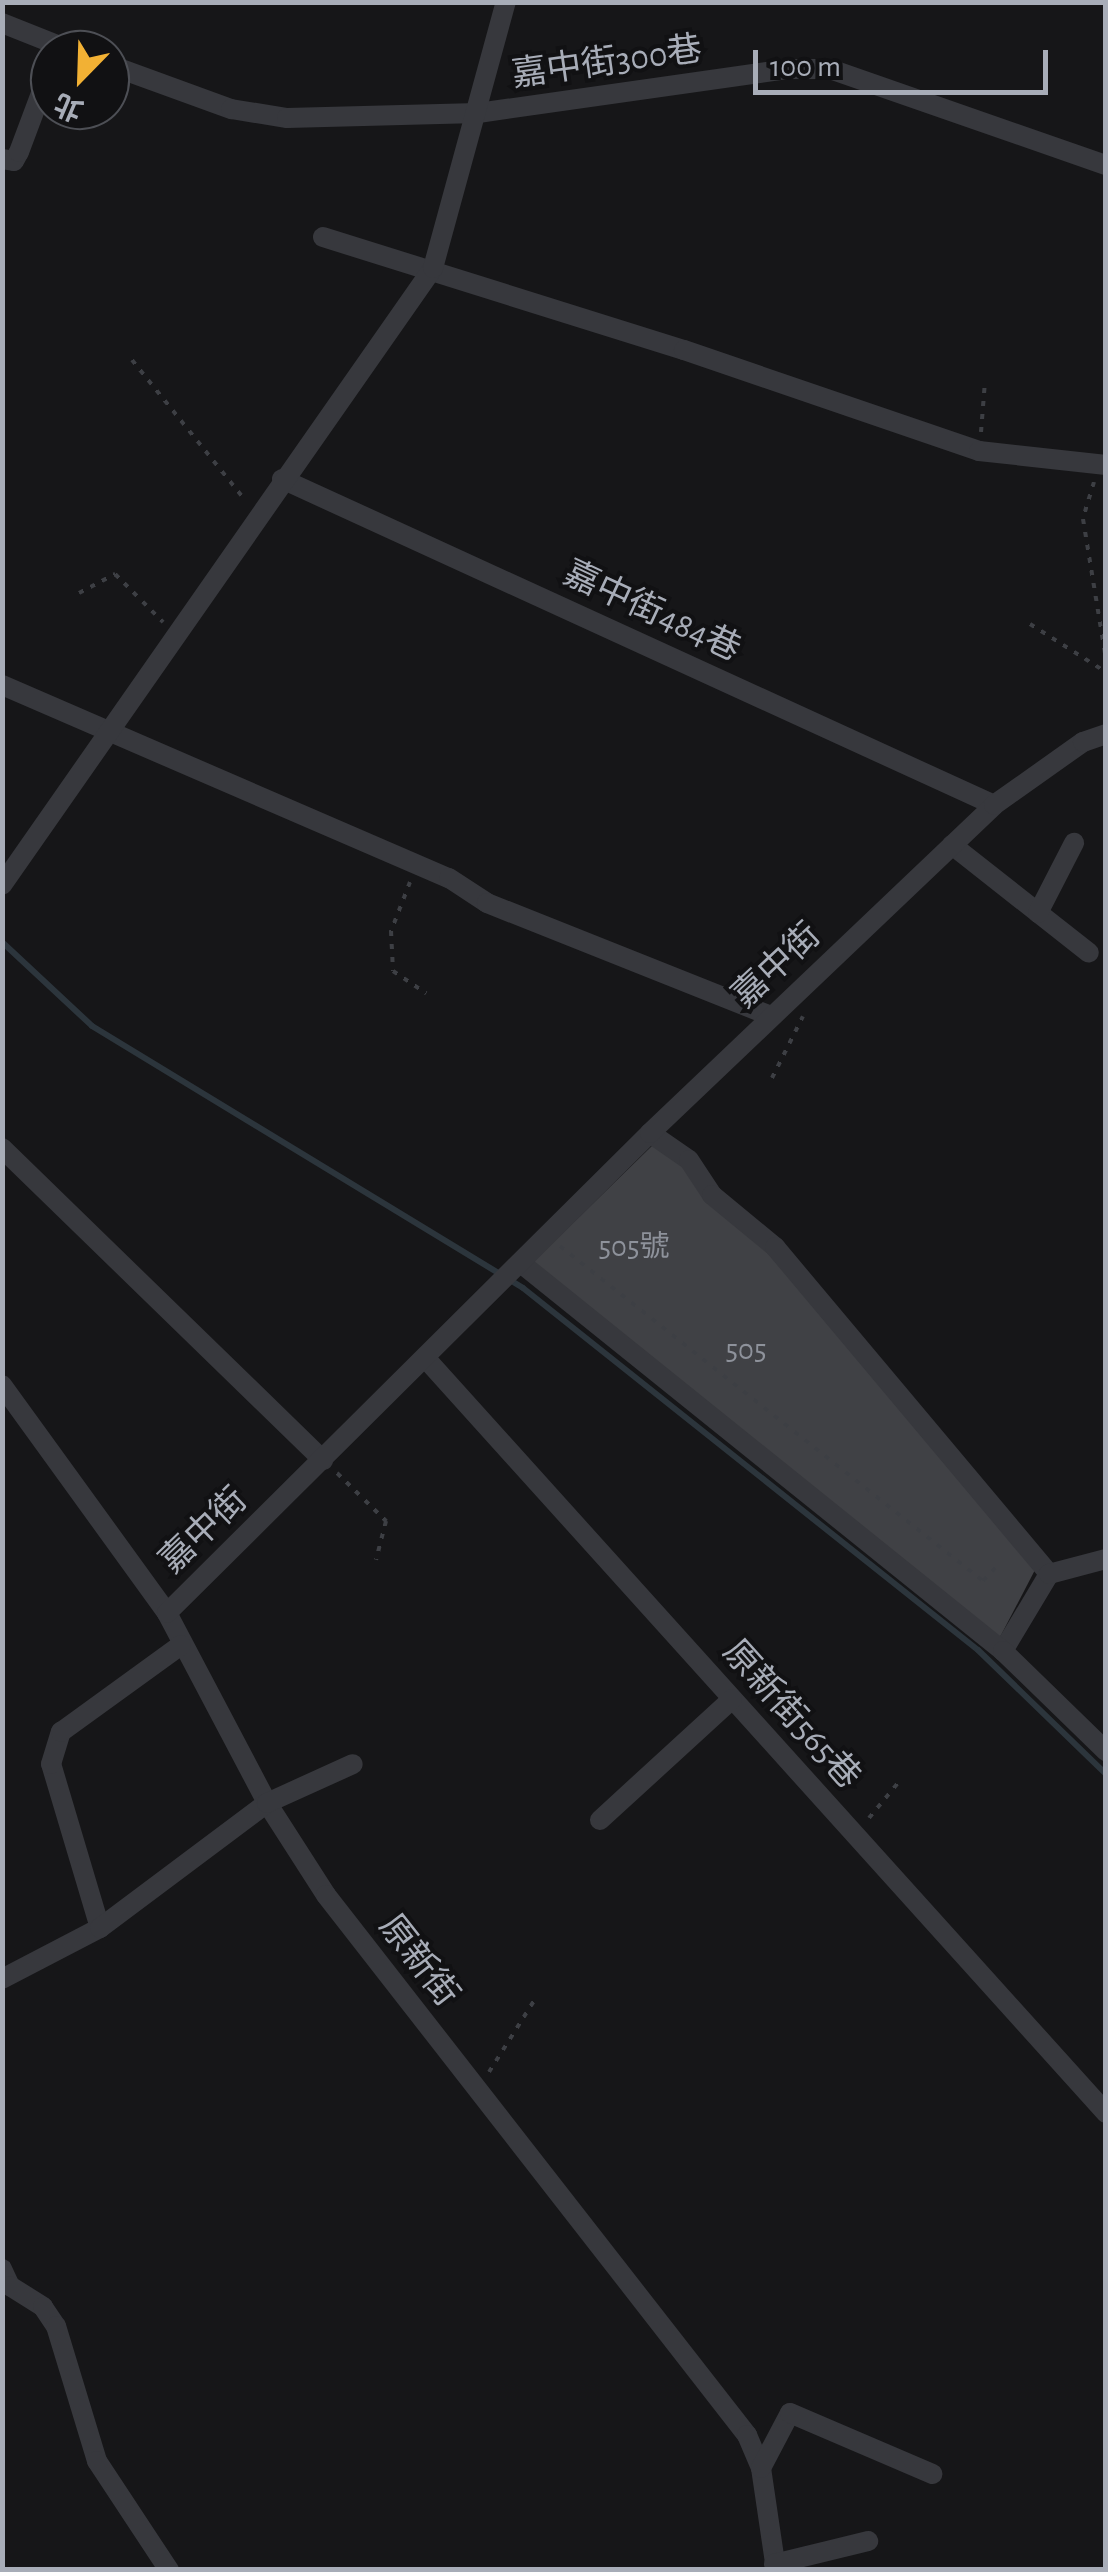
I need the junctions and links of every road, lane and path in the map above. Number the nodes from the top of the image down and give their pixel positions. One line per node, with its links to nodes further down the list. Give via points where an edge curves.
1 (506, 2): 5 (street)
2 (2, 22): 3 (street)
3 (30, 35)
4 (130, 72): 5 (street, 嘉中街300巷, via 231,109 288,118)
5 (478, 113): 8 (street, 嘉中街300巷, via 787,69 830,69); 10 (street)
6 (30, 124): 7 (street, via 14,161)
7 (2, 159)
8 (1106, 165)
9 (323, 238): 10 (street)
10 (433, 268): 13 (street); 15 (street)
11 (132, 360): 16 (path)
12 (985, 381): 13 (path)
13 (979, 452): 14 (street)
14 (1102, 464): 20 (path, via 1083,519)
15 (282, 478): 16 (street); 25 (street, 嘉中街484巷)
16 (257, 517): 19 (street)
17 (79, 593): 19 (path, via 116,574)
18 (1030, 624): 21 (path)
19 (176, 636): 23 (street)
20 (1106, 659)
21 (1106, 672)
22 (2, 685): 23 (street)
23 (112, 731): 28 (street); 29 (street)
24 (1106, 734): 25 (street, 嘉中街, via 1083,742)
25 (994, 805): 27 (street, 嘉中街)
26 (1074, 842): 30 (street)
27 (952, 845): 30 (street); 34 (street, 嘉中街)
28 (417, 864): 32 (path, via 391,931 392,970); 34 (street, via 487,903)
29 (2, 884)
30 (1038, 913): 31 (street)
31 (1088, 952)
32 (426, 993)
33 (812, 1000): 35 (path)
34 (771, 1016): 36 (street, 嘉中街)
35 (772, 1078)
36 (650, 1133): 38 (street, 嘉中街); 46 (street, via 689,1160 712,1195 775,1247)
37 (2, 1148): 42 (street)
38 (548, 1237): 39 (street, 嘉中街); 45 (path, via 983,1581)
39 (512, 1274): 40 (street, 嘉中街); 49 (street)
40 (428, 1361): 42 (street, 嘉中街); 50 (street, 原新街565巷)
41 (2, 1385): 47 (street, 原新街)
42 (324, 1460): 44 (path, via 386,1521); 47 (street, 嘉中街)
43 (1106, 1559): 46 (street)
44 (376, 1560)
45 (996, 1567)
46 (1049, 1574): 49 (street)
47 (167, 1613): 48 (street, 原新街)
48 (181, 1645): 54 (street, 原新街); 57 (street, via 62,1732 51,1764)
49 (1003, 1651): 51 (street)
50 (732, 1699): 55 (street); 56 (street, 原新街565巷)
51 (1106, 1751)
52 (353, 1764): 54 (street)
53 (898, 1784): 56 (path)
54 (267, 1803): 57 (street); 60 (street, 原新街, via 326,1894)
55 (600, 1820)
56 (854, 1834): 61 (street, 原新街565巷)
57 (100, 1928): 58 (street)
58 (2, 1979)
59 (537, 1996): 60 (path)
60 (479, 2093): 63 (street, 原新街, via 747,2435)
61 (1106, 2113)
62 (2, 2269): 67 (street, via 10,2286 43,2307 56,2326 97,2461)
63 (761, 2468): 64 (street, via 790,2414); 66 (street, 原新街)
64 (932, 2474)
65 (868, 2541): 66 (street)
66 (775, 2567)
67 (168, 2570)

